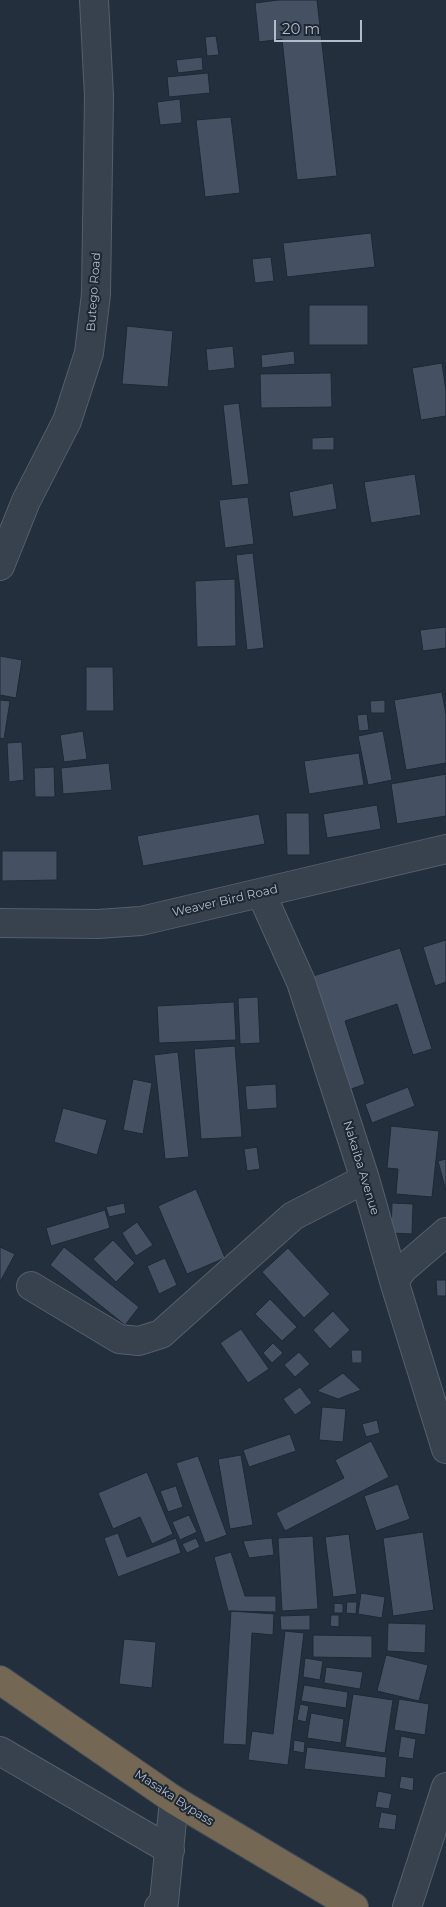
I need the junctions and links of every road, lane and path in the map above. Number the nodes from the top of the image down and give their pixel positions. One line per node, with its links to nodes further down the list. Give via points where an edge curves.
1 (94, 0): 2 (street, Butego Road, via 99,96 96,294 89,353 67,421 26,501)
2 (0, 566)
3 (446, 849): 4 (street, Weaver Bird Road)
4 (261, 893): 5 (street, Weaver Bird Road, via 141,921); 6 (street, Nakaiba Avenue, via 301,982)
5 (0, 923)
6 (365, 1179): 8 (street, Nakaiba Avenue); 9 (street, via 293,1216 161,1334 139,1341 119,1340)
7 (446, 1232): 8 (street)
8 (394, 1280): 10 (street, Nakaiba Avenue)
9 (31, 1286)
10 (446, 1449)
11 (0, 1680): 14 (highway, Masaka Bypass)
12 (0, 1751): 15 (street)
13 (446, 1787): 18 (street)
14 (174, 1800): 15 (street); 17 (highway, Masaka Bypass)
15 (170, 1850): 16 (street, via 164,1902)
16 (160, 1907)
17 (354, 1907)
18 (407, 1907)

